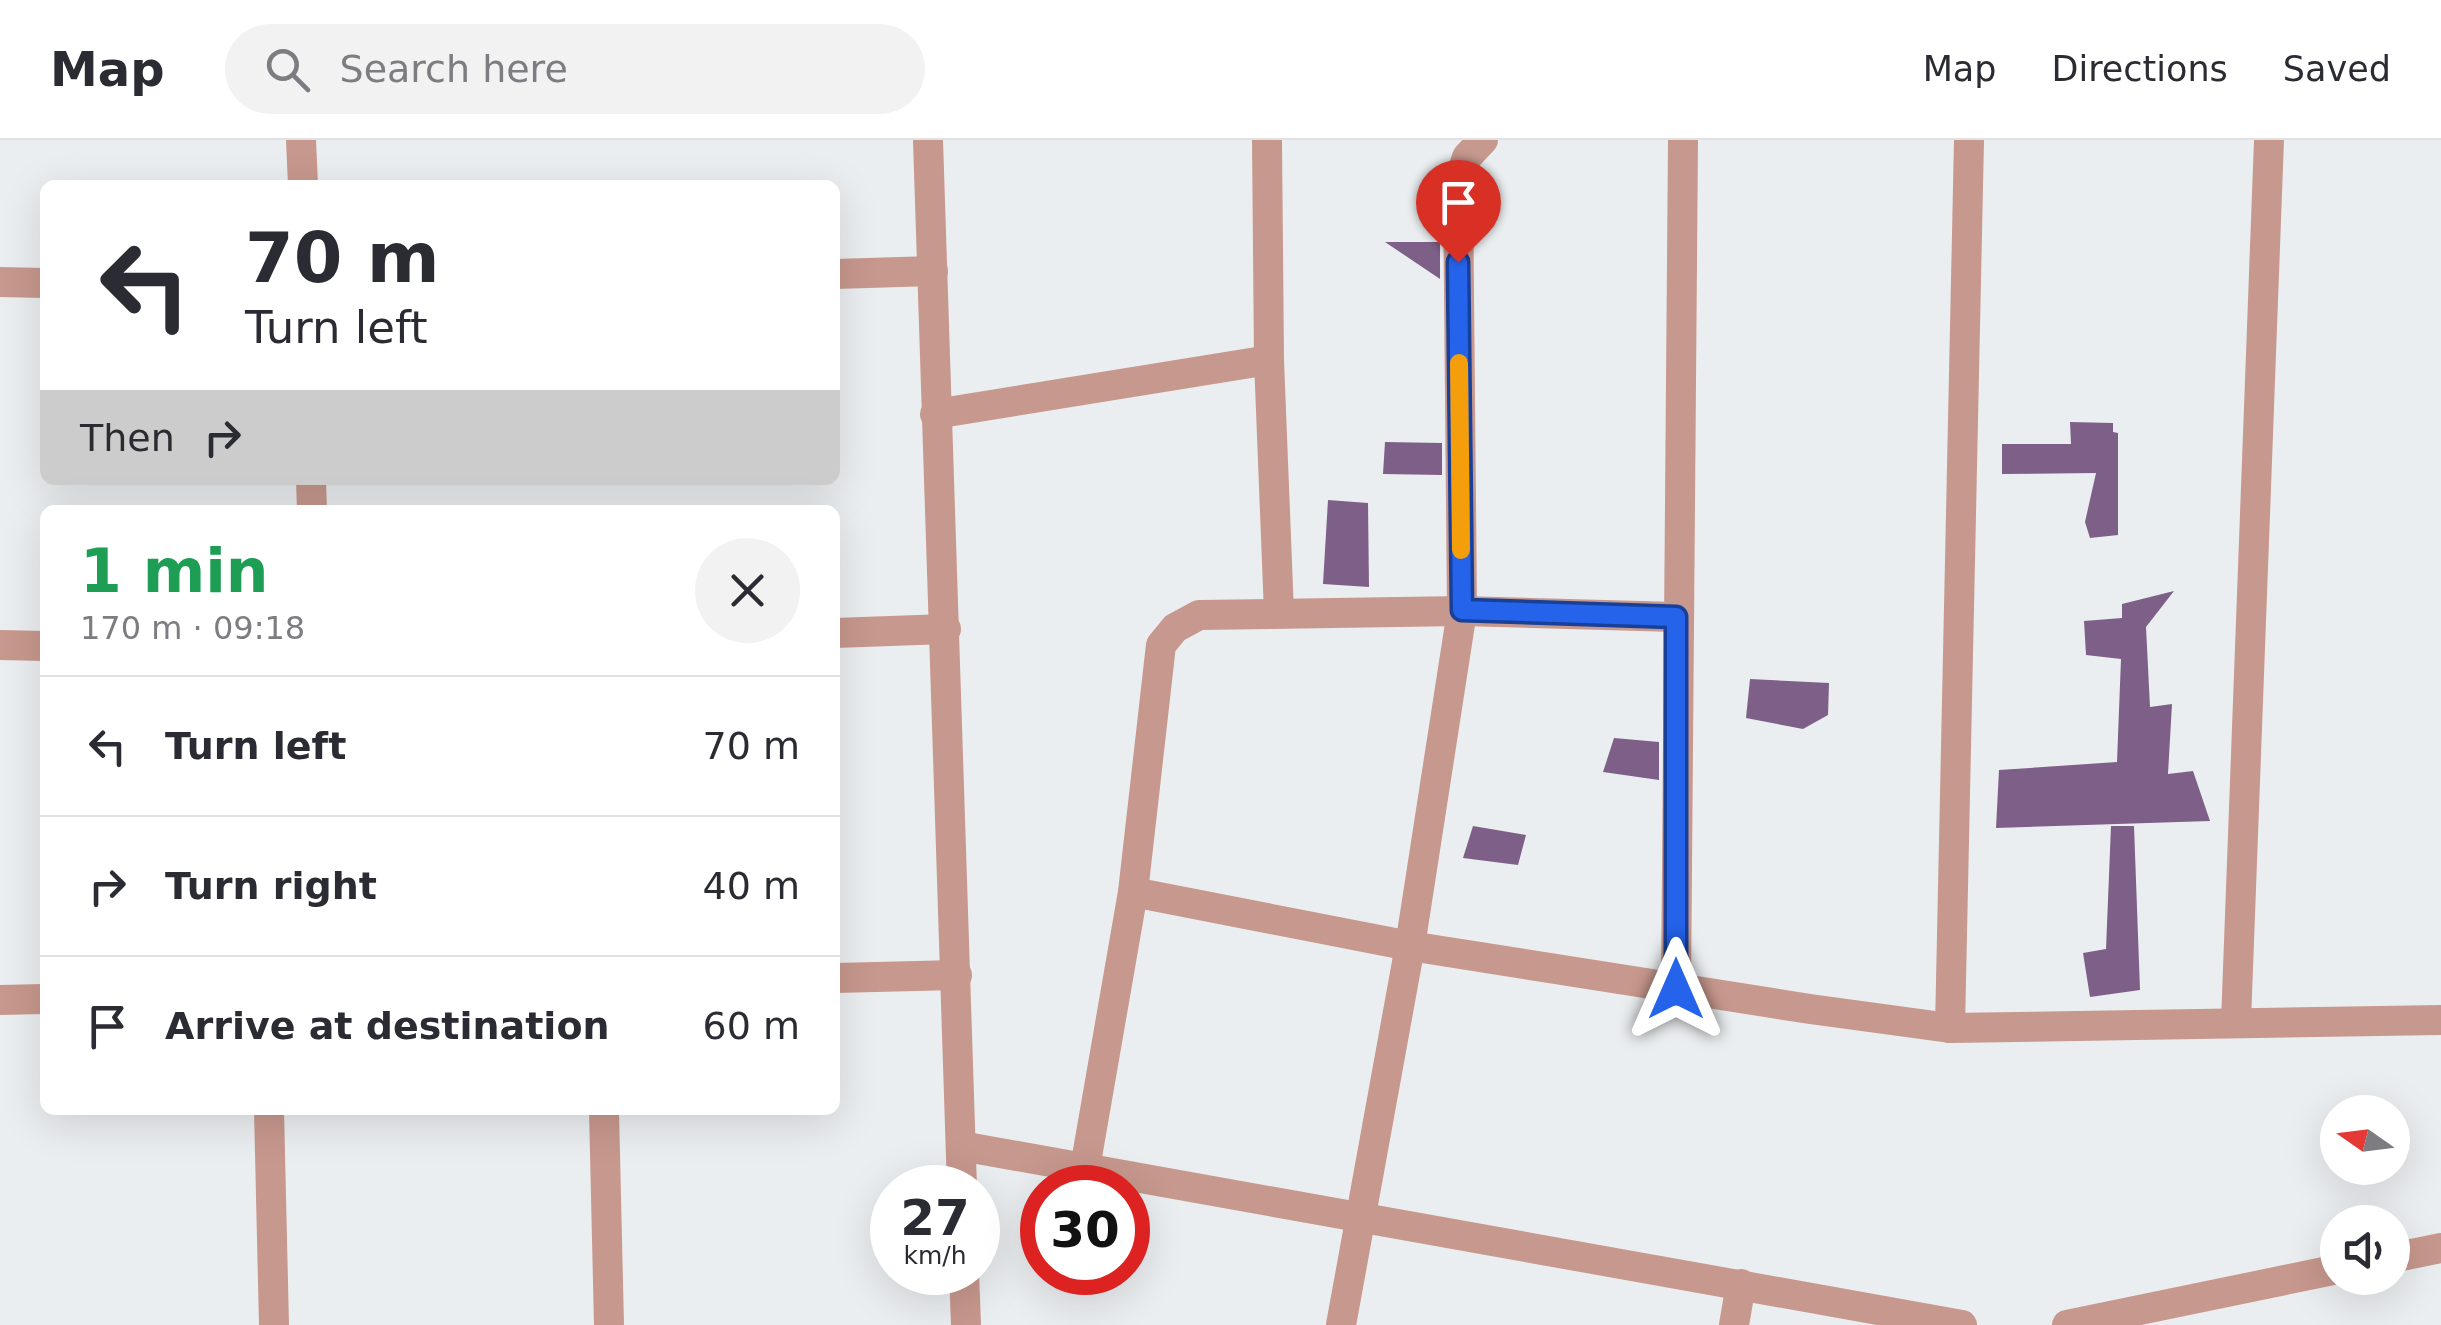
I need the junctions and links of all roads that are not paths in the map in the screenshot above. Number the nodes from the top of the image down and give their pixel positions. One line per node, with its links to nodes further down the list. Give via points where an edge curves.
1 (302, 140): 8 (street)
2 (928, 140): 9 (street)
3 (1267, 140): 13 (street)
4 (1483, 140): 15 (street, via 1467,157 1458,185)
5 (1683, 140): 17 (street)
6 (1968, 140): 31 (street)
7 (2269, 140): 30 (street)
8 (303, 180)
9 (933, 271): 10 (street); 14 (street)
10 (840, 274)
11 (0, 282): 12 (street)
12 (40, 283)
13 (1270, 360): 14 (street); 16 (street)
14 (935, 414): 18 (street)
15 (1462, 610): 16 (street); 17 (street); 23 (street)
16 (1279, 613): 22 (street, via 1199,615 1161,645)
17 (1676, 617): 26 (street)
18 (946, 630): 19 (street); 24 (street)
19 (840, 633)
20 (0, 645): 21 (street)
21 (40, 646)
22 (1133, 892): 23 (street); 37 (street)
23 (1410, 946): 26 (street); 39 (street)
24 (957, 975): 25 (street); 34 (street)
25 (840, 978)
26 (1676, 989): 31 (street)
27 (40, 999): 28 (street)
28 (0, 1000)
29 (2441, 1020): 30 (street)
30 (2236, 1022): 31 (street)
31 (1950, 1028)
32 (269, 1115): 45 (street)
33 (604, 1115): 46 (street)
34 (961, 1146): 35 (street); 36 (street)
35 (961, 1165)
36 (1068, 1165)
37 (1086, 1165)
38 (1150, 1180): 39 (street)
39 (1362, 1219): 43 (street); 48 (street)
40 (2441, 1248): 41 (street)
41 (2410, 1254)
42 (2320, 1273): 51 (street)
43 (1741, 1284): 49 (street); 50 (street)
44 (965, 1295): 47 (street)
45 (274, 1325)
46 (609, 1325)
47 (966, 1325)
48 (1341, 1325)
49 (1734, 1325)
50 (1962, 1325)
51 (2067, 1325)

